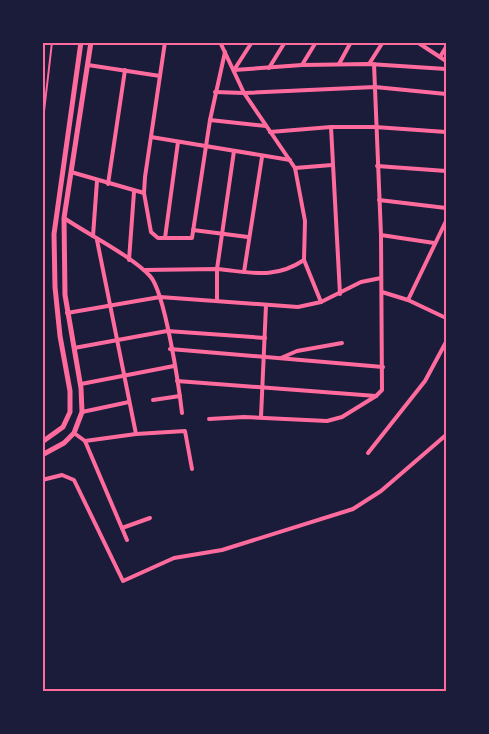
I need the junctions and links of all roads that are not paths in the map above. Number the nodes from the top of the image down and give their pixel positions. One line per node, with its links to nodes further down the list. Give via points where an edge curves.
1 (52, 42): 33 (lane)
2 (81, 42): 106 (street, via 54,234 57,310 71,397 70,412 63,427)
3 (91, 42): 18 (street)
4 (165, 42): 24 (street)
5 (220, 42): 13 (street)
6 (252, 42): 23 (street)
7 (285, 42): 20 (street)
8 (316, 42): 19 (street)
9 (351, 42): 16 (street)
10 (383, 42): 17 (street)
11 (417, 42): 14 (street)
12 (446, 47): 14 (street)
13 (225, 52): 23 (street); 26 (street)
14 (440, 57): 15 (street)
15 (446, 61)
16 (338, 64): 17 (street); 19 (street)
17 (372, 64): 21 (street); 25 (street)
18 (88, 65): 22 (street); 46 (street)
19 (302, 65): 20 (street)
20 (269, 68): 23 (street)
21 (446, 69)
22 (125, 70): 24 (street); 48 (street)
23 (234, 70): 27 (street)
24 (160, 76): 36 (street)
25 (375, 87): 27 (street); 28 (street); 32 (street)
26 (215, 92): 27 (street); 29 (street)
27 (244, 93): 30 (street)
28 (446, 94)
29 (210, 120): 30 (street); 38 (street)
30 (266, 126): 34 (street)
31 (331, 127): 32 (street); 34 (street); 42 (street)
32 (375, 127): 35 (street); 43 (street)
33 (42, 130)
34 (270, 132): 41 (street)
35 (446, 132)
36 (151, 137): 37 (street); 50 (street)
37 (178, 142): 38 (street); 60 (street)
38 (207, 145): 39 (street); 55 (street)
39 (234, 151): 40 (street); 56 (street)
40 (262, 157): 41 (street); 59 (street)
41 (290, 160): 44 (street)
42 (332, 165): 44 (street); 70 (street)
43 (377, 166): 45 (street); 51 (street)
44 (294, 168): 64 (street, via 306,220)
45 (446, 171)
46 (71, 172): 47 (street); 53 (street)
47 (97, 181): 48 (street); 58 (street)
48 (108, 184): 49 (street)
49 (134, 192): 50 (street); 63 (street)
50 (144, 193): 60 (street, via 151,232 155,237)
51 (379, 200): 52 (street); 57 (street)
52 (446, 208)
53 (64, 218): 58 (street); 77 (street)
54 (446, 221): 62 (street)
55 (194, 230): 56 (street); 60 (street, via 191,239)
56 (221, 233): 59 (street); 65 (street)
57 (381, 235): 62 (street); 68 (street)
58 (92, 236): 61 (street)
59 (248, 237): 67 (street)
60 (165, 238)
61 (97, 240): 63 (street); 76 (street)
62 (434, 243): 73 (street)
63 (129, 260): 66 (street)
64 (304, 260): 67 (street, via 289,269 270,274); 74 (street)
65 (217, 268): 66 (street); 67 (street); 72 (street)
66 (144, 270): 71 (street, via 152,278)
67 (244, 272)
68 (381, 278): 69 (street); 70 (street, via 361,282)
69 (382, 292): 73 (street); 89 (street)
70 (340, 294): 74 (street)
71 (160, 297): 72 (street); 76 (street); 79 (street)
72 (217, 300): 75 (street)
73 (408, 300): 78 (street)
74 (321, 302): 75 (street, via 298,307)
75 (266, 304): 80 (street)
76 (110, 305): 77 (street); 81 (street)
77 (68, 313): 84 (street)
78 (446, 318)
79 (167, 331): 80 (street); 81 (street); 85 (street)
80 (265, 338): 86 (street)
81 (116, 340): 84 (street); 90 (street)
82 (446, 342): 107 (street, via 425,381)
83 (342, 343): 87 (street, via 297,351)
84 (74, 348): 92 (street)
85 (170, 348): 86 (street); 88 (street)
86 (265, 357): 87 (street); 93 (street)
87 (281, 358): 89 (street)
88 (174, 366): 90 (street); 91 (street)
89 (383, 367): 95 (street, via 382,390)
90 (123, 376): 92 (street); 97 (street)
91 (177, 381): 93 (street); 94 (street)
92 (81, 384): 98 (street)
93 (263, 386): 95 (street); 100 (street)
94 (180, 396): 96 (street); 99 (street)
95 (376, 396): 100 (street, via 342,418 327,421)
96 (153, 400)
97 (129, 402): 98 (street); 103 (street)
98 (82, 412): 102 (street)
99 (182, 413)
100 (261, 417): 101 (street)
101 (209, 419)
102 (74, 433): 105 (street); 108 (street, via 64,443)
103 (136, 434): 105 (street); 109 (street, via 185,431)
104 (446, 435): 110 (street, via 381,491 352,509 222,550 174,558 123,581 74,480 62,475)
105 (85, 441): 112 (street)
106 (42, 442)
107 (368, 453)
108 (42, 455)
109 (192, 469)
110 (42, 480)
111 (150, 518): 112 (street)
112 (122, 528): 113 (street)
113 (127, 540)

